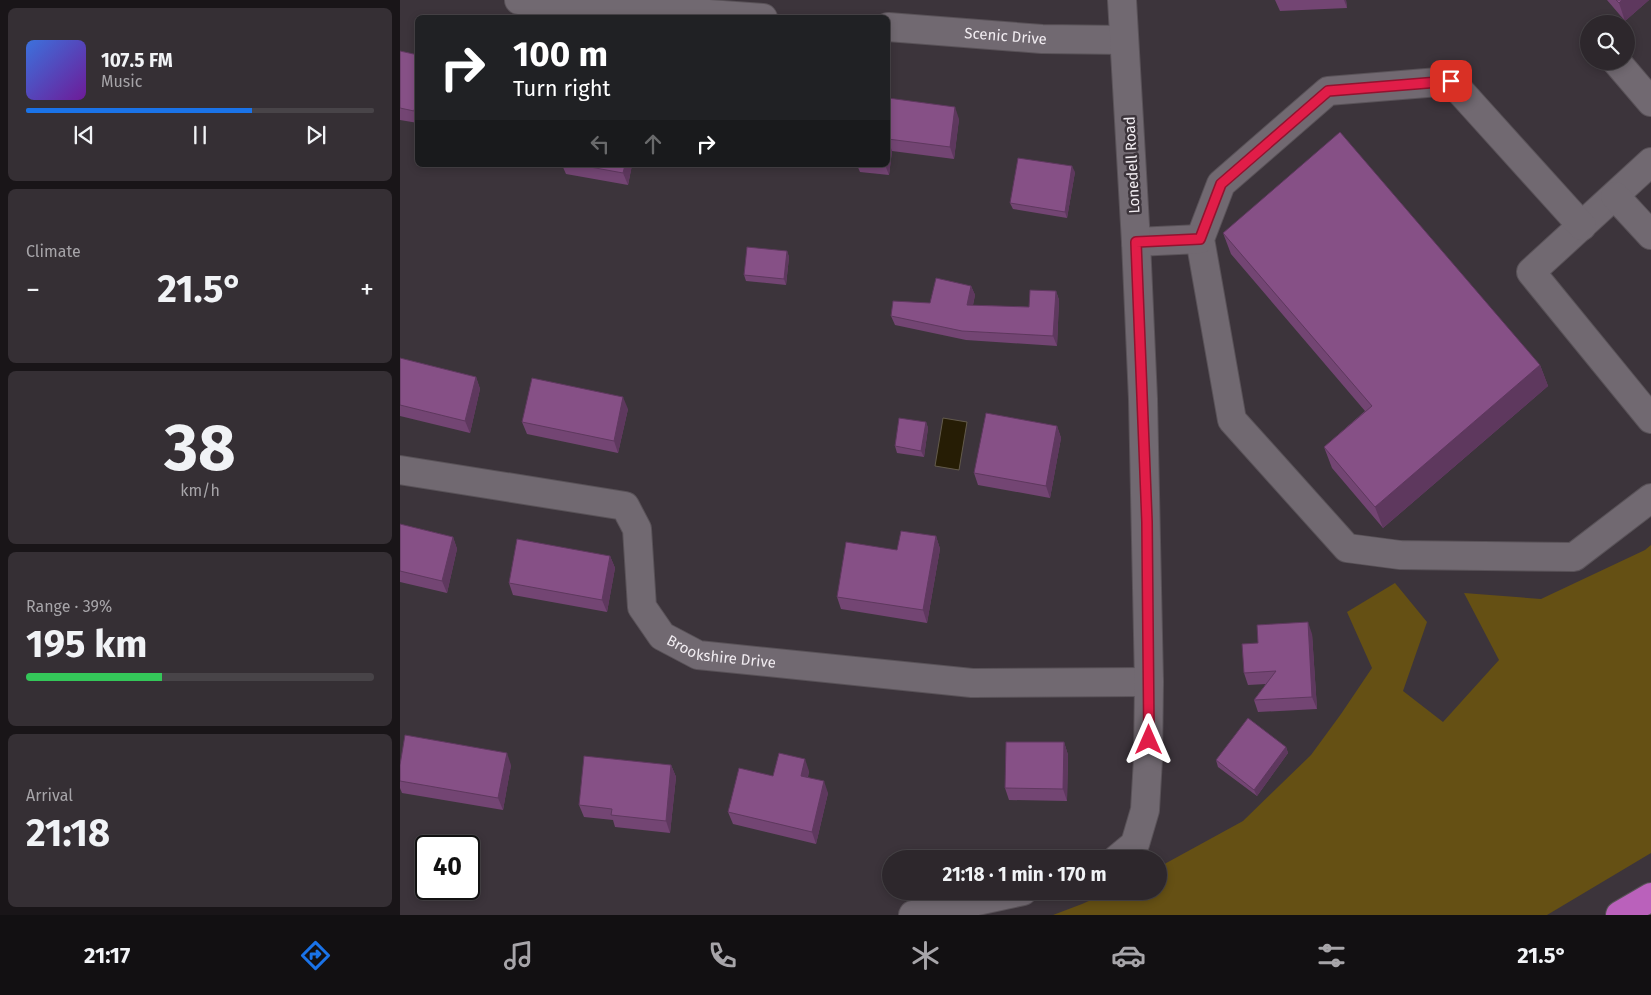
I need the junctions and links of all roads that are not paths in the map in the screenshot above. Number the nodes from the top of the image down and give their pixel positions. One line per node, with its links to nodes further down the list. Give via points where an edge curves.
1 (519, 0): 3 (street)
2 (1122, 0): 5 (street, Lonedell Road)
3 (722, 15)
4 (890, 27): 5 (street, Scenic Drive, via 1042,39)
5 (1124, 40): 13 (street, Lonedell Road)
6 (1624, 70): 7 (street)
7 (1651, 102)
8 (1651, 162): 9 (street)
9 (1615, 196): 10 (street); 11 (street)
10 (1582, 226): 12 (street, via 1451,81 1328,91 1221,184); 14 (street, via 1531,272)
11 (1651, 234)
12 (1200, 239): 13 (street); 16 (street, via 1232,420 1347,548 1400,555 1574,557)
13 (1136, 242): 17 (street, Lonedell Road, via 1145,456)
14 (1651, 419)
15 (400, 470): 17 (street, Brookshire Drive, via 625,506 637,529 642,607 662,636 698,655 972,683)
16 (1651, 498)
17 (1149, 682): 18 (street, Lonedell Road, via 1145,810 1135,844)
18 (1128, 850)
19 (1651, 897): 22 (highway)
20 (982, 900): 21 (street)
21 (913, 915)
22 (1620, 915)

